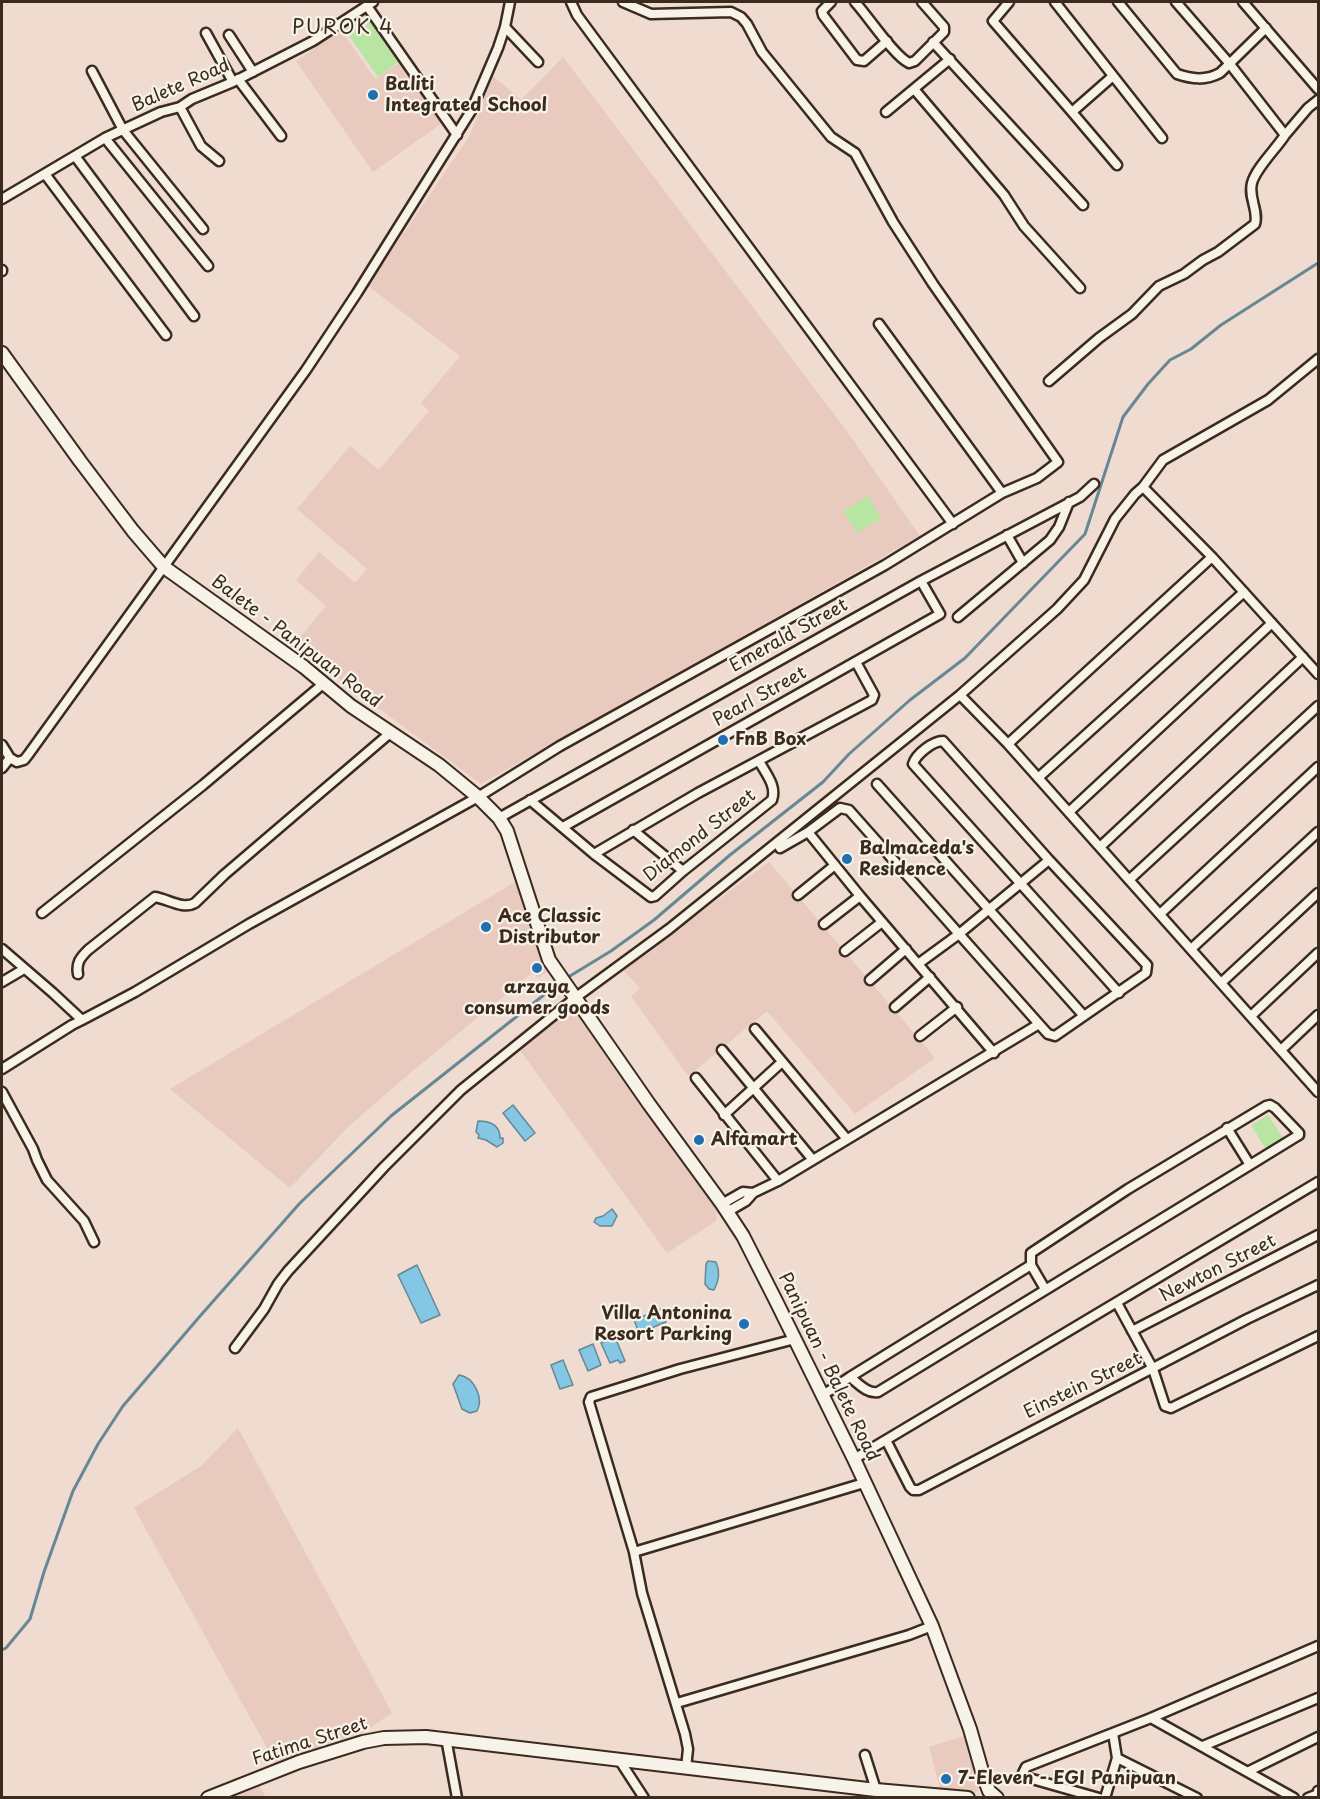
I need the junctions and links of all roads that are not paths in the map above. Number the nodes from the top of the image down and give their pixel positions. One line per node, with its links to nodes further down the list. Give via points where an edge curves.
1 (510, 2): 13 (street)
2 (571, 2): 57 (street)
3 (623, 2): 55 (street, via 651,14 731,12 741,17 762,52 820,123 855,153 892,222 933,284 1060,460 1037,478)
4 (831, 2): 17 (street, via 823,15 857,60 864,61)
5 (855, 2): 17 (street)
6 (922, 2): 18 (street, via 944,27)
7 (1007, 2): 31 (street, via 993,21)
8 (1055, 2): 24 (street)
9 (1118, 2): 21 (street, via 1177,74 1191,79 1212,78)
10 (1176, 2): 21 (street)
11 (1243, 2): 14 (street)
12 (370, 4): 23 (street, Balete Road); 33 (street)
13 (505, 27): 20 (street); 33 (street, via 485,80)
14 (1266, 28): 21 (street); 27 (street)
15 (206, 33): 25 (street)
16 (229, 35): 23 (street)
17 (887, 41): 18 (street, via 909,63)
18 (933, 42): 19 (street)
19 (950, 59): 26 (street); 43 (street)
20 (538, 62)
21 (1229, 63): 34 (street)
22 (92, 71): 32 (street)
23 (253, 72): 25 (street, Balete Road)
24 (1113, 76): 31 (street); 37 (street)
25 (236, 81): 29 (street, Balete Road); 35 (street)
26 (914, 89): 30 (street); 46 (street, via 1004,195 1024,226)
27 (1318, 89)
28 (1318, 100): 34 (street)
29 (180, 107): 32 (street, Balete Road); 39 (street, via 201,146)
30 (886, 112)
31 (1072, 112): 40 (street)
32 (123, 130): 36 (street, Balete Road); 44 (street)
33 (457, 135): 61 (street, via 325,343)
34 (1285, 135): 52 (street, via 1252,181 1255,224 1184,274 1159,286 1132,314)
35 (281, 136)
36 (105, 138): 38 (street, Balete Road); 45 (street)
37 (1162, 138)
38 (75, 156): 41 (street, Balete Road); 47 (street)
39 (219, 161)
40 (1117, 165)
41 (45, 174): 42 (street, Balete Road); 49 (street)
42 (2, 199)
43 (1083, 205)
44 (204, 229)
45 (208, 266)
46 (1080, 288)
47 (194, 316)
48 (879, 324): 55 (street)
49 (166, 334)
50 (2, 353): 61 (main road, Balete - Panipuan Road)
51 (1318, 359): 54 (street, via 1268,400 1163,459)
52 (1049, 381)
53 (1094, 484): 56 (street, Emerald Street)
54 (1143, 488): 59 (street); 70 (street, via 1115,519 1084,580 1058,609)
55 (1002, 493): 57 (street)
56 (1069, 502): 58 (street, Emerald Street); 60 (street, via 1050,540)
57 (953, 524): 81 (street, via 560,746)
58 (1007, 535): 60 (street); 62 (street, Emerald Street)
59 (1212, 557): 63 (street); 73 (street)
60 (1023, 563): 64 (street)
61 (164, 567): 69 (main road, Balete - Panipuan Road); 75 (street, via 28,755 20,762)
62 (921, 581): 67 (street, Pearl Street, via 940,614); 82 (street, Emerald Street)
63 (1244, 592): 65 (street); 79 (street)
64 (958, 617)
65 (1272, 623): 66 (street); 83 (street)
66 (1304, 657): 68 (street); 89 (street)
67 (856, 662): 76 (street, via 874,695 872,700); 85 (street, Pearl Street)
68 (1318, 674)
69 (323, 684): 72 (main road, Balete - Panipuan Road); 101 (street)
70 (960, 695): 73 (street); 120 (street, via 669,929)
71 (1318, 706): 95 (street)
72 (390, 734): 81 (main road, Balete - Panipuan Road, via 439,765); 113 (street, via 195,903 183,905 155,897 80,957)
73 (1008, 744): 79 (street)
74 (2, 745): 75 (street)
75 (10, 758): 78 (street)
76 (759, 761): 86 (street); 94 (street, Diamond Street, via 774,787 772,800)
77 (1318, 767): 102 (street)
78 (2, 768)
79 (1038, 778): 83 (street)
80 (877, 784): 100 (street)
81 (478, 797): 84 (main road, Balete - Panipuan Road); 126 (street)
82 (530, 800): 84 (street, Emerald Street); 85 (street, Diamond Street)
83 (1069, 812): 89 (street)
84 (499, 818): 118 (main road, Balete - Panipuan Road, via 507,831 549,960)
85 (563, 827): 91 (street, Diamond Street)
86 (633, 830): 91 (street); 94 (street)
87 (808, 832): 90 (street); 93 (street); 105 (street, via 840,808 849,810)
88 (1318, 832): 108 (street)
89 (1100, 847): 95 (street)
90 (780, 848)
91 (594, 854): 94 (street, Diamond Street, via 651,897)
92 (1049, 860): 96 (street); 96 (street, via 943,741 937,741 915,758 913,764); 119 (street, via 1147,965 1146,973)
93 (836, 865): 98 (street); 99 (street)
94 (683, 871)
95 (1129, 880): 102 (street)
96 (1020, 885): 100 (street); 119 (street)
97 (1318, 893): 117 (street)
98 (798, 895)
99 (860, 897): 103 (street); 104 (street)
100 (989, 909): 105 (street); 124 (street)
101 (42, 913)
102 (1160, 914): 108 (street)
103 (882, 922): 107 (street); 109 (street)
104 (824, 924)
105 (959, 934): 111 (street); 127 (street)
106 (2, 949): 112 (street)
107 (906, 949): 111 (street); 115 (street)
108 (1191, 949): 117 (street)
109 (845, 951)
110 (1318, 953): 125 (street)
111 (918, 964): 114 (street)
112 (24, 969): 116 (street); 126 (street)
113 (78, 974)
114 (930, 977): 121 (street); 122 (street)
115 (870, 980)
116 (2, 982)
117 (1221, 983): 125 (street)
118 (566, 985): 120 (main road, Panipuan - Balete Road)
119 (1119, 993): 124 (street)
120 (575, 998): 147 (main road, Panipuan - Balete Road, via 649,1104); 157 (street, via 461,1090 384,1167 288,1271)
121 (957, 1007): 129 (street); 132 (street)
122 (896, 1008)
123 (1318, 1015): 131 (street)
124 (1084, 1016): 127 (street, via 1055,1036)
125 (1251, 1016): 131 (street)
126 (82, 1020): 134 (street)
127 (1039, 1024): 132 (street)
128 (755, 1029): 133 (street)
129 (921, 1036)
130 (722, 1050): 137 (street)
131 (1281, 1050): 136 (street)
132 (994, 1053): 142 (street)
133 (782, 1062): 137 (street); 142 (street)
134 (2, 1069)
135 (696, 1078): 140 (street)
136 (1315, 1080): 139 (street)
137 (753, 1090): 140 (street); 143 (street)
138 (2, 1092): 149 (street, via 47,1180 84,1221)
139 (1318, 1092)
140 (724, 1115): 145 (street)
141 (1227, 1128): 144 (street); 144 (street, via 1270,1105 1297,1130 1299,1135); 150 (street, via 1031,1253)
142 (846, 1138): 143 (street)
143 (813, 1160): 145 (street)
144 (1250, 1165): 152 (street)
145 (778, 1181): 147 (street, via 753,1193 743,1192)
146 (1318, 1182): 153 (street)
147 (730, 1205): 156 (main road, Panipuan - Balete Road)
148 (1318, 1235): 154 (street, Newton Street)
149 (94, 1242)
150 (1031, 1265): 152 (street); 159 (street)
151 (1318, 1285): 158 (street, Einstein Street)
152 (1045, 1290): 159 (street, via 878,1392 868,1391)
153 (1117, 1303): 154 (street); 161 (street)
154 (1132, 1331): 158 (street)
155 (1318, 1336): 158 (street, via 1171,1408 1165,1406)
156 (795, 1339): 160 (main road, Panipuan - Balete Road); 164 (street, via 591,1397 589,1402)
157 (235, 1348)
158 (1152, 1370): 161 (street, Einstein Street, via 919,1490 910,1487)
159 (850, 1377): 160 (street)
160 (823, 1395): 162 (main road, Panipuan - Balete Road)
161 (886, 1440): 162 (street)
162 (854, 1459): 163 (main road, Panipuan - Balete Road)
163 (864, 1483): 164 (street); 165 (main road, Panipuan - Balete Road)
164 (634, 1552): 168 (street, via 642,1593)
165 (932, 1626): 168 (street); 185 (main road, Panipuan - Balete Road, via 984,1778)
166 (1318, 1646): 169 (street)
167 (1318, 1698): 173 (street)
168 (677, 1703): 177 (street, via 688,1749)
169 (1151, 1718): 170 (street); 173 (street)
170 (1113, 1733): 175 (street); 186 (street, via 1026,1767 1023,1773 1025,1777)
171 (1318, 1737): 178 (street)
172 (446, 1738): 176 (main road, Fatima Street); 181 (main road, Fatima Street, via 363,1742); 182 (street)
173 (1203, 1746): 178 (street)
174 (865, 1755): 179 (street)
175 (1117, 1758): 187 (street); 188 (street)
176 (620, 1761): 177 (main road, Fatima Street); 183 (street)
177 (686, 1768): 179 (main road, Fatima Street)
178 (1249, 1771): 189 (street)
179 (876, 1790): 184 (main road, Fatima Street)
180 (1318, 1791): 190 (street)
181 (207, 1797)
182 (457, 1797)
183 (644, 1797)
184 (968, 1797)
185 (995, 1797)
186 (1099, 1797)
187 (1105, 1797)
188 (1197, 1797)
189 (1294, 1797)
190 (1308, 1797)

